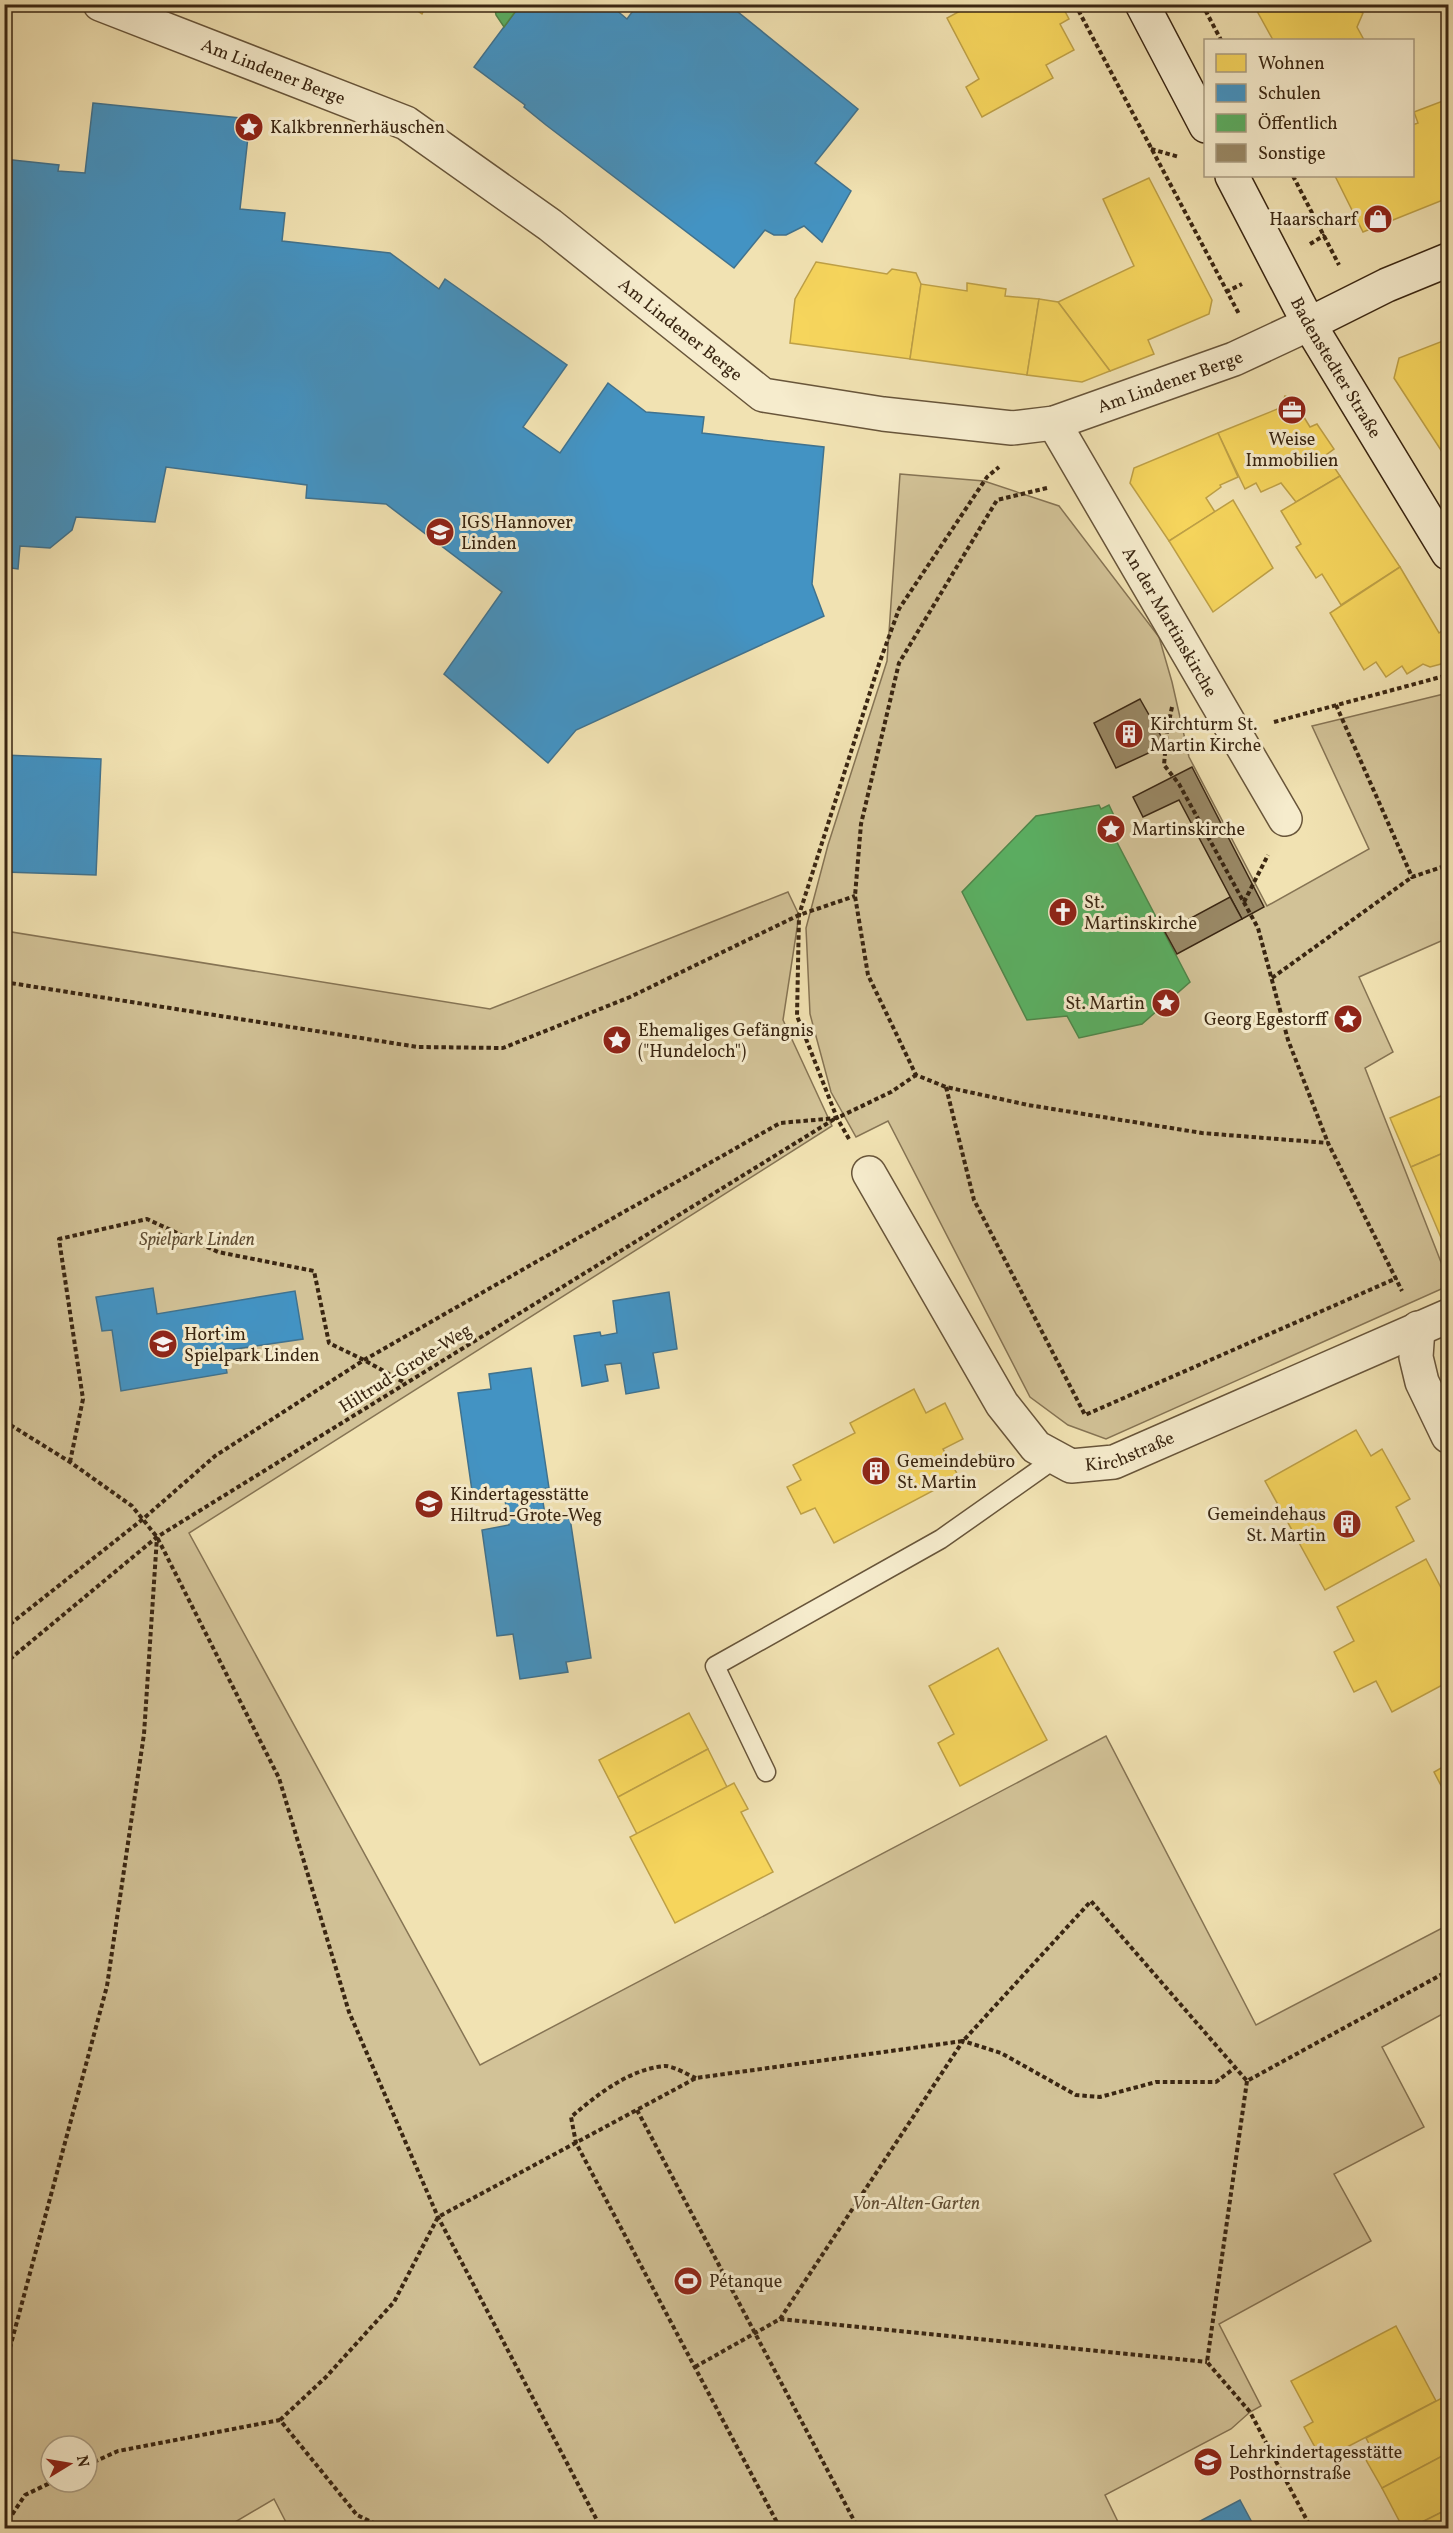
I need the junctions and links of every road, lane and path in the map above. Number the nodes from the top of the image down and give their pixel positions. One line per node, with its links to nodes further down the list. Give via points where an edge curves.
1 (100, 4): 13 (street, Am Lindener Berge, via 406,123 550,225 763,395 883,414 1012,428)
2 (1075, 4): 12 (path)
3 (1142, 4): 6 (street)
4 (1202, 4): 5 (path)
5 (1220, 39)
6 (1204, 122)
7 (1233, 177): 11 (street, Badenstedter Straße)
8 (1294, 177): 10 (path, via 1338,263)
9 (1449, 260): 10 (street, Am Lindener Berge)
10 (1352, 302): 11 (street, Am Lindener Berge)
11 (1309, 324): 12 (street, Am Lindener Berge); 16 (street, Badenstedter Straße)
12 (1259, 348): 13 (street, Am Lindener Berge)
13 (1054, 423): 15 (street, An der Martinskirche)
14 (1004, 464): 26 (path, via 987,477 899,609)
15 (1086, 478): 20 (street, An der Martinskirche); 24 (path, via 997,500 899,663 861,824)
16 (1449, 553)
17 (1449, 675): 19 (path)
18 (1173, 701): 25 (path, via 1164,765 1179,784)
19 (1336, 705): 20 (path); 23 (path)
20 (1236, 732): 21 (street, An der Martinskirche)
21 (1285, 819): 25 (path)
22 (1449, 865): 23 (path)
23 (1412, 877): 27 (path)
24 (855, 896): 26 (path); 29 (path, via 868,975)
25 (1244, 902): 27 (path, via 1258,928)
26 (799, 915): 28 (path, via 630,997 503,1048 418,1047); 31 (path, via 797,1016)
27 (1272, 978): 32 (path, via 1288,1040)
28 (4, 982)
29 (916, 1075): 30 (path); 31 (path)
30 (946, 1087): 32 (path, via 1202,1134); 34 (path, via 974,1200 1085,1415)
31 (837, 1118): 33 (path); 37 (path, via 780,1123); 38 (path, Hiltrud-Grote-Weg)
32 (1328, 1143): 34 (path)
33 (869, 1173): 41 (street, Kirchstraße, via 1002,1404 1036,1447)
34 (1397, 1278): 36 (path)
35 (1449, 1316): 36 (street, Kirchstraße)
36 (1418, 1328): 40 (street, via 1416,1357 1422,1382); 41 (street, Kirchstraße, via 1114,1462 1071,1466)
37 (364, 1360): 38 (path); 42 (path, via 328,1343 314,1271 218,1252 147,1219 59,1239 83,1399); 43 (path, via 215,1456)
38 (405, 1383): 44 (path, Hiltrud-Grote-Weg)
39 (4, 1421): 42 (path)
40 (1449, 1436)
41 (1056, 1458): 47 (lane, via 941,1539 715,1666)
42 (70, 1462): 43 (path, via 132,1506)
43 (143, 1519): 44 (path); 45 (path)
44 (157, 1537): 46 (path, Hiltrud-Grote-Weg); 55 (path, via 279,1778 349,2012); 60 (path, via 144,1734 107,1986)
45 (4, 1629)
46 (4, 1664)
47 (766, 1772)
48 (1449, 1971): 52 (path)
49 (963, 2041): 50 (path, via 1001,2053 1076,2095 1100,2097 1156,2082 1216,2082); 50 (path, via 1091,1901); 51 (path); 56 (path)
50 (1236, 2067): 52 (path)
51 (696, 2078): 53 (path); 54 (path, via 667,2066 630,2076 604,2089 571,2117)
52 (1247, 2081): 58 (path)
53 (637, 2110): 54 (path); 57 (path)
54 (576, 2143): 55 (path); 59 (path)
55 (438, 2217): 61 (path, via 394,2302 326,2377); 66 (path)
56 (780, 2319): 57 (path); 58 (path)
57 (755, 2333): 59 (path); 68 (path)
58 (1207, 2362): 69 (path, via 1250,2412)
59 (695, 2367): 67 (path)
60 (4, 2370)
61 (280, 2420): 62 (path, via 118,2451); 65 (path, via 357,2515)
62 (99, 2460)
63 (39, 2488): 64 (path, via 25,2495)
64 (4, 2527)
65 (384, 2529)
66 (601, 2529)
67 (780, 2529)
68 (858, 2529)
69 (1311, 2529)

